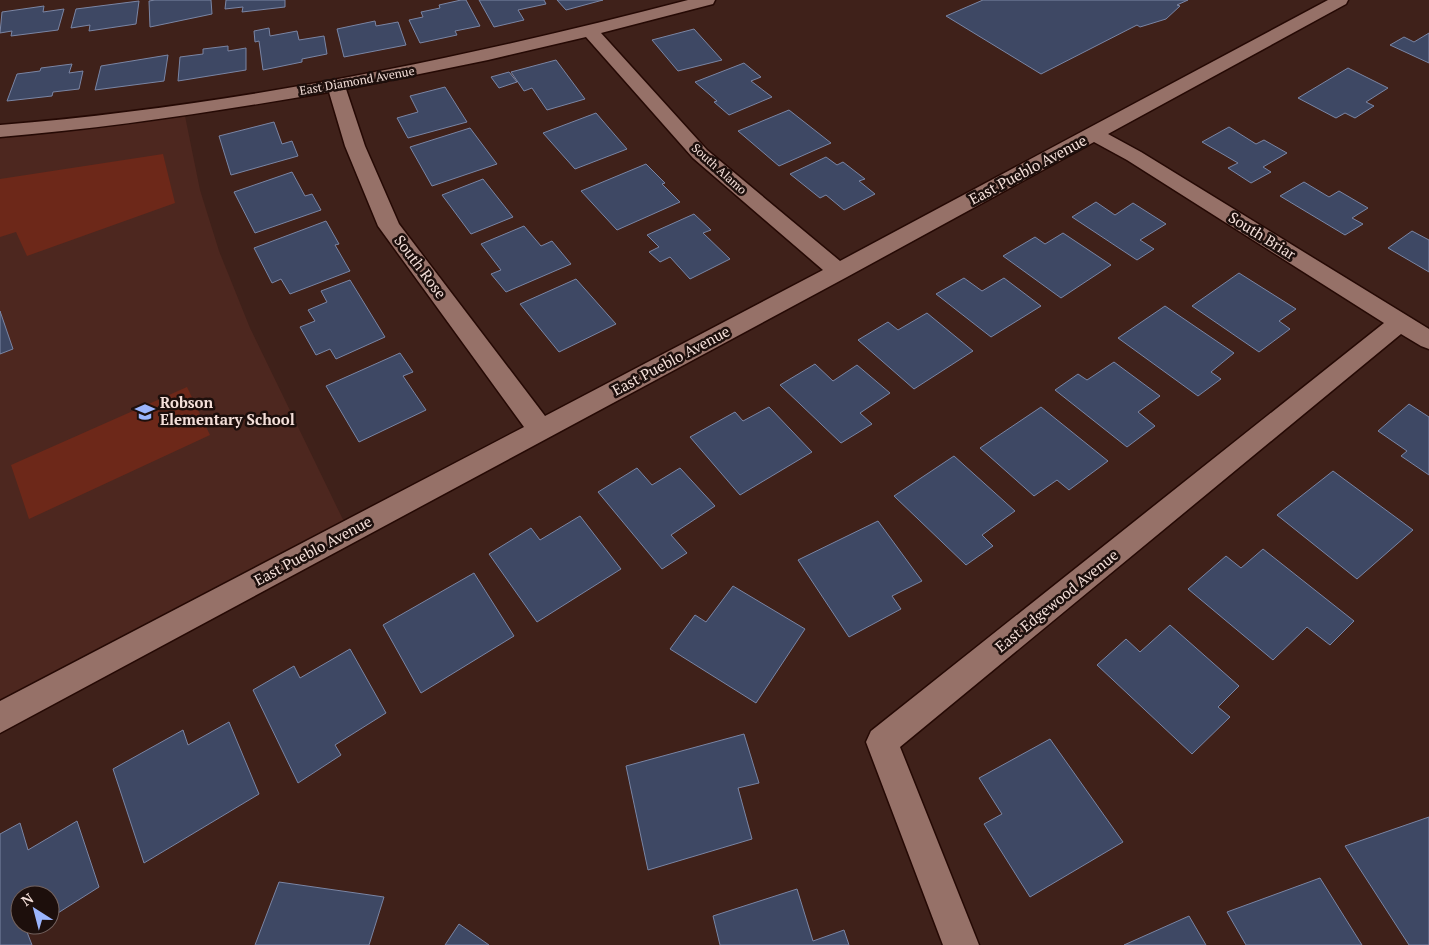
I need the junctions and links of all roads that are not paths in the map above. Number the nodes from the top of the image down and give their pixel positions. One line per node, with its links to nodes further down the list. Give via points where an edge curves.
1 (708, 0): 3 (street, East Diamond Avenue)
2 (1340, 0): 6 (street, East Pueblo Avenue)
3 (591, 32): 4 (street, East Diamond Avenue, via 458,63); 7 (street, South Alamo, via 700,154)
4 (336, 85): 5 (street, East Diamond Avenue, via 204,108); 10 (street, South Rose, via 355,146 389,226)
5 (0, 131)
6 (1094, 134): 7 (street, East Pueblo Avenue); 8 (street, South Briar)
7 (840, 272): 10 (street, East Pueblo Avenue)
8 (1400, 322): 9 (street, South Briar); 12 (street, East Edgewood Avenue, via 882,742)
9 (1429, 340)
10 (540, 429): 11 (street, East Pueblo Avenue)
11 (0, 718)
12 (961, 945)

